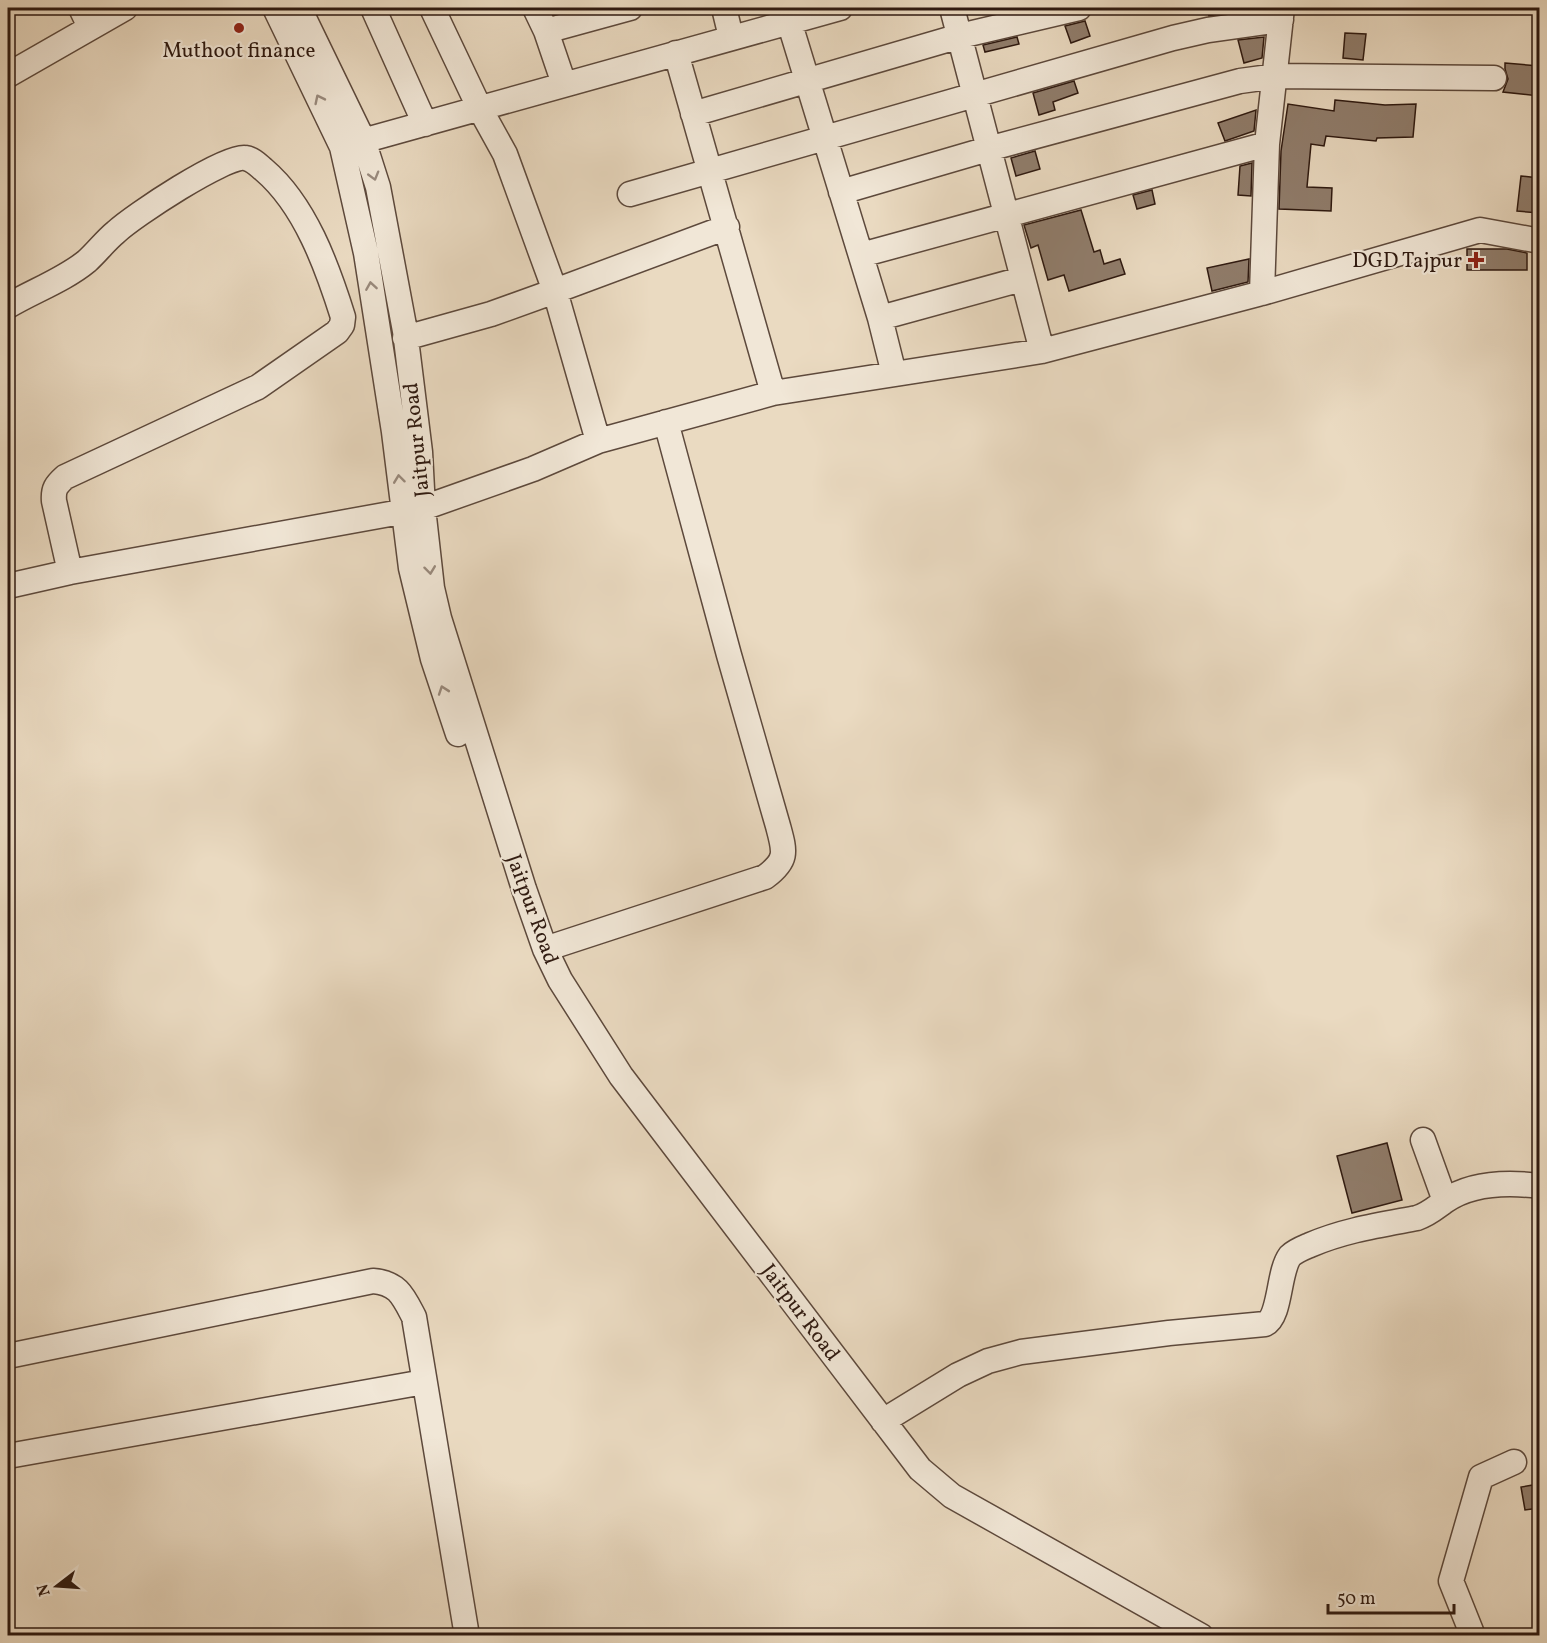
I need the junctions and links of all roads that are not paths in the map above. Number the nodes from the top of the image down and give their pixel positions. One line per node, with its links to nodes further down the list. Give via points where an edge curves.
1 (125, 8): 14 (street)
2 (275, 8): 29 (street, Jaitpur Road, one-way to 2)
3 (299, 8): 29 (street, Jaitpur Road)
4 (373, 8): 27 (street)
5 (432, 8): 25 (street)
6 (535, 8): 15 (street)
7 (630, 8): 15 (street)
8 (724, 8): 17 (street)
9 (840, 8): 13 (street)
10 (951, 8): 16 (street)
11 (1079, 8): 16 (street)
12 (1282, 14): 20 (street); 24 (street, via 1173,38)
13 (787, 15): 17 (street); 22 (street)
14 (85, 17): 19 (street)
15 (546, 31): 23 (street)
16 (960, 36): 22 (street); 24 (street)
17 (731, 37): 18 (street)
18 (676, 53): 23 (street); 26 (street)
19 (8, 75)
20 (1276, 76): 21 (street); 30 (street); 31 (street, via 1240,81)
21 (1494, 78)
22 (807, 81): 26 (street); 28 (street)
23 (564, 84): 25 (street)
24 (974, 95): 28 (street); 31 (street)
25 (479, 107): 27 (street); 40 (street, via 505,154)
26 (693, 114): 32 (street)
27 (425, 124): 29 (street)
28 (825, 137): 32 (street); 33 (street)
29 (353, 143): 44 (street, Jaitpur Road, one-way to 44, via 378,186); 50 (street, Jaitpur Road, one-way to 29, via 394,432)
30 (1267, 144): 35 (street); 41 (street)
31 (988, 149): 33 (street); 35 (street)
32 (710, 171): 34 (street); 36 (street)
33 (841, 192): 38 (street)
34 (630, 194)
35 (1006, 217): 38 (street); 39 (street)
36 (727, 227): 40 (street); 47 (street)
37 (1539, 241): 41 (street, via 1480,230)
38 (861, 255): 43 (street)
39 (1022, 279): 43 (street); 45 (street)
40 (555, 291): 44 (street); 49 (street)
41 (1262, 293): 45 (street)
42 (8, 306): 51 (street, via 87,261 142,211 225,163 245,158 270,175 298,210 310,230 343,317 337,332 258,387 65,477 56,485 54,501)
43 (880, 318): 46 (street)
44 (405, 338): 50 (street, Jaitpur Road, via 420,452)
45 (1042, 351): 46 (street)
46 (894, 374): 47 (street)
47 (773, 393): 48 (street)
48 (666, 422): 49 (street); 53 (street, via 784,847 783,859 765,876)
49 (598, 441): 50 (street, via 533,469)
50 (413, 510): 51 (street); 53 (street, Jaitpur Road, one-way to 53, via 439,618); 63 (street, Jaitpur Road, one-way to 50, via 922,1487 602,1069 529,945 433,659 411,568)
51 (70, 572): 52 (street)
52 (8, 586)
53 (545, 949): 59 (street, Jaitpur Road, via 560,980 621,1076)
54 (1423, 1140): 56 (street)
55 (1539, 1186): 56 (street, via 1488,1184)
56 (1444, 1201): 59 (street, via 1428,1215 1350,1230 1290,1256 1273,1318 1265,1324 1020,1352 958,1375)
57 (8, 1356): 58 (street, via 373,1281 394,1287 414,1317)
58 (424, 1382): 60 (street); 62 (street)
59 (883, 1421): 64 (street, Jaitpur Road, via 920,1469 952,1496)
60 (8, 1456)
61 (1514, 1462): 65 (street, via 1480,1477 1451,1581)
62 (468, 1635)
63 (1176, 1635)
64 (1202, 1635)
65 (1473, 1635)

